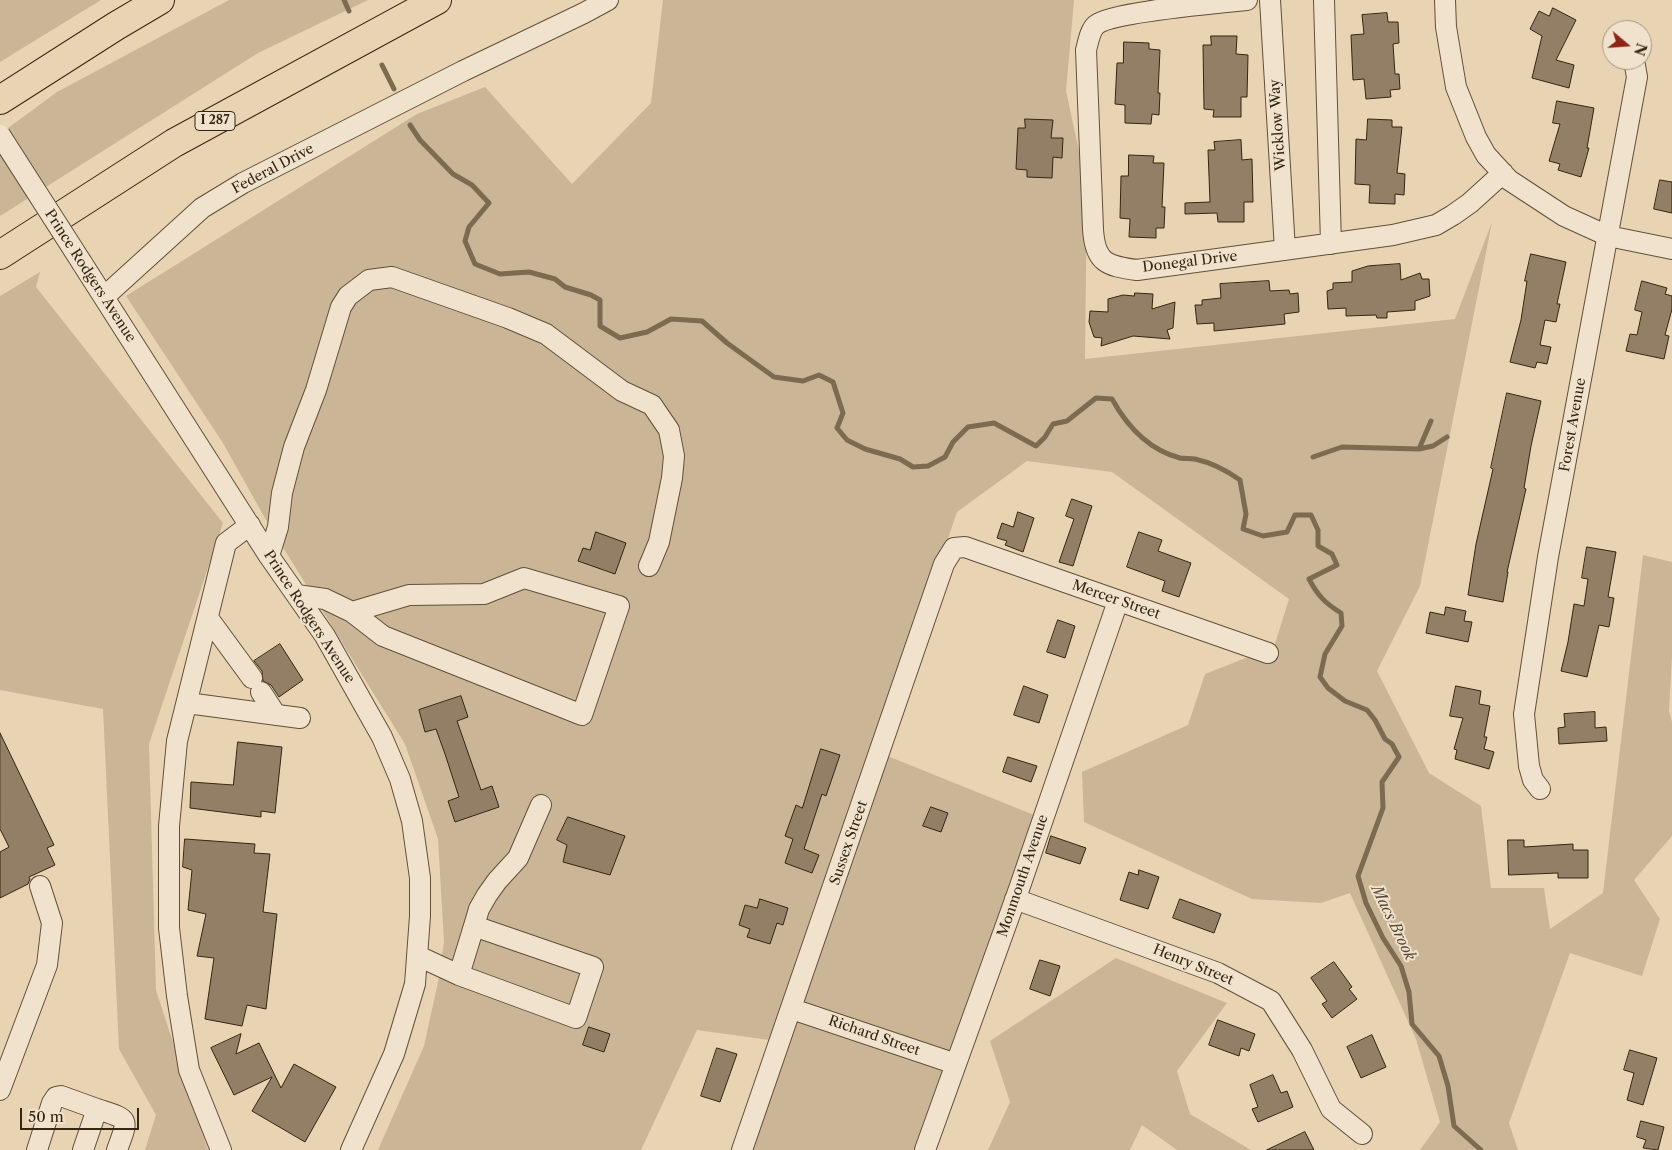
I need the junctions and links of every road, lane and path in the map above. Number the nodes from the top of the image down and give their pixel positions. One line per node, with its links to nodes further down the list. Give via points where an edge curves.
1 (160, 0): 9 (highway)
2 (437, 0): 16 (highway, I 287, via 174,143)
3 (608, 0): 17 (street, Federal Drive, via 463,71 202,208)
4 (1247, 0): 15 (street, Donegal Drive, via 1130,15 1100,22 1093,27 1086,50 1094,238 1105,263 1137,270)
5 (1270, 0): 15 (street, Wicklow Way)
6 (1324, 0): 13 (street)
7 (1445, 0): 11 (street, via 1456,88 1476,137 1486,155)
8 (1636, 70): 12 (street, Forest Avenue)
9 (0, 100)
10 (0, 135): 17 (street, Prince Rodgers Avenue, bridge)
11 (1503, 173): 12 (street, via 1564,216); 13 (street, Donegal Drive, via 1470,203 1436,225 1393,236)
12 (1608, 236): 14 (street); 30 (street, Forest Avenue, via 1548,557 1524,714 1530,766)
13 (1331, 244): 15 (street, Donegal Drive)
14 (1672, 249)
15 (1286, 250)
16 (0, 255)
17 (104, 297): 18 (street, Prince Rodgers Avenue)
18 (250, 525): 20 (street, Prince Rodgers Avenue); 25 (street, via 226,543)
19 (965, 547): 23 (street, Mercer Street); 37 (street, Sussex Street, via 954,548 944,564)
20 (269, 556): 21 (street, via 294,447 316,390 341,307 348,296 370,280 392,277 546,334 622,391 652,405 669,430 674,456 659,542); 22 (street, Prince Rodgers Avenue)
21 (649, 566)
22 (297, 595): 24 (street, via 325,599); 35 (street, Prince Rodgers Avenue, via 346,672 382,737 400,779 412,821 420,878)
23 (1118, 601): 26 (street, Mercer Street); 33 (street, Monmouth Avenue)
24 (352, 612): 24 (street, via 383,636 582,714 619,606 524,578 484,594 409,595)
25 (208, 618): 27 (street); 28 (street)
26 (1268, 653)
27 (186, 703): 28 (street); 46 (street, via 176,741 169,826 169,928 189,1070)
28 (276, 715): 29 (street)
29 (300, 718)
30 (1540, 789)
31 (541, 805): 34 (street, via 518,858 486,895)
32 (40, 886): 38 (street, via 52,923 47,965)
33 (1015, 899): 39 (street, Monmouth Avenue); 42 (street, Henry Street, via 1218,973 1270,1001 1302,1050 1331,1110)
34 (474, 926): 36 (street); 36 (street, via 593,967 576,1018)
35 (418, 956): 36 (street); 47 (street, Prince Rodgers Avenue, via 415,984 394,1054)
36 (459, 976)
37 (792, 1009): 39 (street, Richard Street); 48 (street, Sussex Street)
38 (7, 1045): 40 (street)
39 (956, 1064): 49 (street, Monmouth Avenue)
40 (0, 1090)
41 (97, 1109): 43 (street, via 56,1097); 44 (street); 45 (street, via 125,1120)
42 (1362, 1134)
43 (37, 1150)
44 (83, 1150)
45 (117, 1150)
46 (221, 1150)
47 (352, 1150)
48 (742, 1150)
49 (925, 1150)

